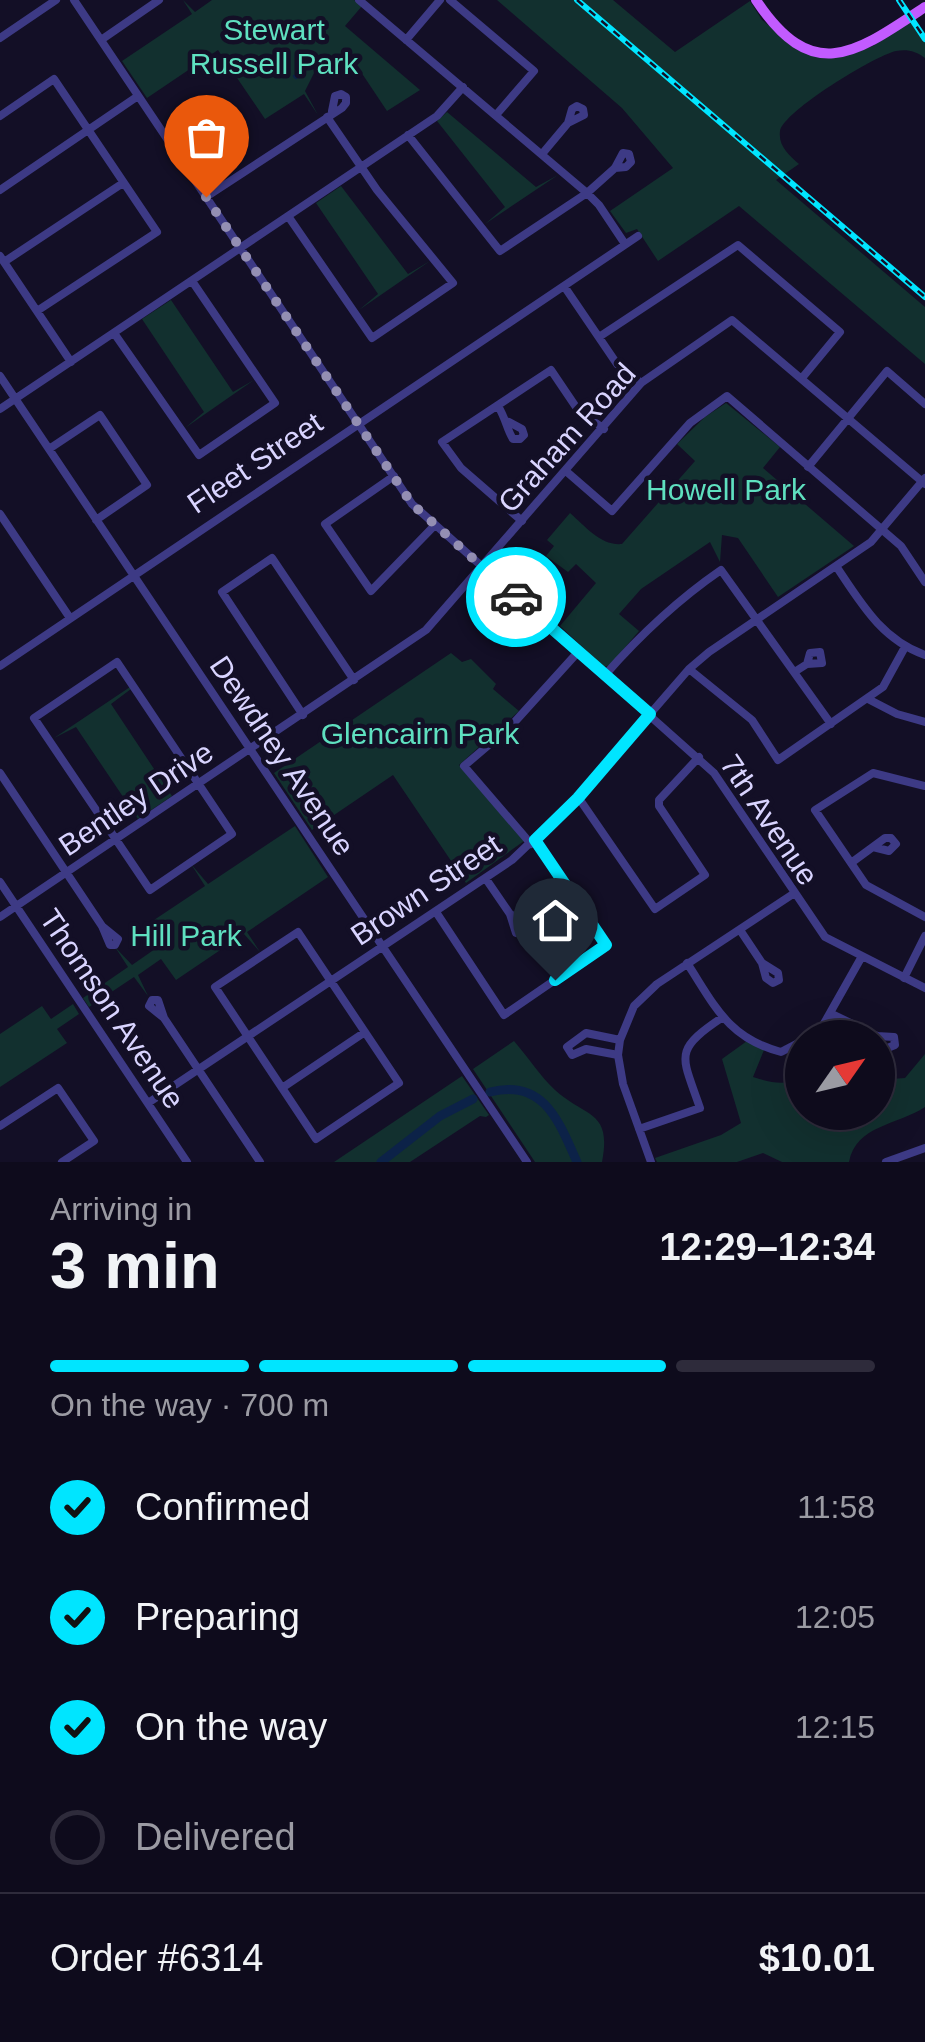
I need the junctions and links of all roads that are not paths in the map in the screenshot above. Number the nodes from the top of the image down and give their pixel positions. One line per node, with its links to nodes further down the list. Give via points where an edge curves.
1 (56, 0): 9 (street)
2 (74, 0): 10 (street, 7th Avenue)
3 (159, 0): 10 (street)
4 (360, 0): 11 (street)
5 (440, 0): 11 (street)
6 (450, 0): 14 (street, via 534,71)
7 (756, 0): 8 (main road, via 783,36 814,53 878,40)
8 (925, 7)
9 (0, 38)
10 (101, 40): 13 (street, 7th Avenue)
11 (406, 40): 12 (street)
12 (463, 87): 14 (street); 18 (street)
13 (138, 96): 17 (street); 25 (street, 7th Avenue)
14 (496, 115): 19 (street)
15 (0, 116): 17 (street, via 54,79)
16 (568, 124): 19 (street)
17 (89, 130): 22 (street); 23 (street)
18 (408, 136): 20 (street); 24 (street, via 500,250)
19 (542, 154): 24 (street)
20 (361, 166): 25 (street, via 330,114); 26 (street); 26 (street, via 452,283 372,338)
21 (614, 168): 24 (street)
22 (124, 182): 30 (street); 33 (street, via 158,232)
23 (0, 190)
24 (587, 193): 28 (street)
25 (206, 197): 29 (street, 7th Avenue)
26 (288, 216): 29 (street)
27 (638, 236): 28 (street, Fleet Street)
28 (625, 244): 32 (street, Fleet Street)
29 (240, 248): 31 (street); 46 (street, 7th Avenue)
30 (2, 259): 33 (street)
31 (192, 280): 34 (street); 34 (street, via 275,403 198,455)
32 (564, 286): 35 (street); 46 (street, Fleet Street)
33 (37, 311): 36 (street)
34 (114, 333): 36 (street)
35 (599, 336): 38 (street, via 738,245 840,332); 39 (street)
36 (71, 362): 40 (street)
37 (0, 376): 40 (street, Dewdney Avenue)
38 (802, 378): 39 (street, Graham Road, via 732,320); 44 (street, Graham Road)
39 (641, 383): 47 (street, Graham Road)
40 (16, 399): 43 (street); 48 (street, Dewdney Avenue)
41 (925, 404): 44 (street, via 887,371)
42 (498, 406): 45 (street); 47 (street, via 551,370 578,410); 55 (street, via 442,442 461,468)
43 (0, 410)
44 (849, 418): 49 (street); 52 (street, Graham Road)
45 (509, 422)
46 (358, 424): 51 (street, 7th Avenue); 61 (street, Fleet Street)
47 (604, 429): 50 (street, Graham Road)
48 (49, 450): 54 (street, Dewdney Avenue); 54 (street, via 100,416 147,485)
49 (808, 467): 50 (street, via 726,396 690,424 612,511); 57 (street)
50 (567, 472): 55 (street, Graham Road)
51 (394, 476): 56 (street, 7th Avenue); 56 (street, via 325,524 371,591)
52 (924, 481): 57 (street, Brown Street)
53 (0, 514): 63 (street)
54 (96, 520): 61 (street, Dewdney Avenue)
55 (522, 521): 59 (street, Graham Road)
56 (434, 526): 59 (street, 7th Avenue)
57 (882, 529): 58 (street, Brown Street); 60 (street)
58 (836, 566): 64 (street, Brown Street); 65 (street, via 873,620)
59 (483, 568): 66 (street, 7th Avenue); 73 (street, Bentley Drive, via 426,630)
60 (922, 573): 62 (street)
61 (134, 576): 63 (street, Fleet Street); 79 (street, Dewdney Avenue)
62 (925, 582)
63 (70, 618): 69 (street, Fleet Street)
64 (755, 621): 70 (street, Brown Street); 71 (street); 72 (street, via 721,570 677,601)
65 (905, 648): 67 (street); 74 (street, via 890,678)
66 (578, 652): 72 (street, 7th Avenue); 86 (street, via 464,766)
67 (925, 655)
68 (807, 664): 71 (street)
69 (0, 666)
70 (690, 669): 76 (street, Brown Street); 78 (street, via 752,720 778,760)
71 (796, 671): 78 (street)
72 (605, 675): 76 (street, 7th Avenue)
73 (354, 680): 75 (street, Bentley Drive); 75 (street, via 272,558 222,592)
74 (868, 698): 77 (street); 78 (street)
75 (303, 714): 79 (street, Bentley Drive)
76 (650, 714): 80 (street, 7th Avenue); 84 (street, Brown Street)
77 (925, 722)
78 (830, 724)
79 (250, 750): 82 (street, Bentley Drive); 101 (street, Dewdney Avenue)
80 (699, 757): 84 (street, via 658,806 706,874 655,909); 92 (street, 7th Avenue)
81 (0, 774): 89 (street)
82 (198, 784): 85 (street, Bentley Drive); 85 (street, via 232,834 150,890); 85 (street, via 117,662 34,718)
83 (925, 786): 88 (street, via 873,774 816,810)
84 (578, 798): 86 (street, Brown Street)
85 (116, 840): 89 (street, Bentley Drive)
86 (533, 842): 90 (street, Brown Street); 94 (street, via 606,945 504,1015)
87 (873, 847): 88 (street)
88 (851, 863): 96 (street, via 874,892)
89 (66, 873): 93 (street, Bentley Drive); 98 (street)
90 (486, 879): 94 (street, Brown Street); 95 (street)
91 (0, 882): 93 (street, Thomson Avenue)
92 (793, 894): 99 (street); 102 (street, 7th Avenue, via 825,937)
93 (16, 906): 97 (street, Bentley Drive); 120 (street, Thomson Avenue)
94 (436, 912): 101 (street, Brown Street)
95 (510, 914)
96 (925, 916)
97 (0, 917)
98 (102, 926)
99 (740, 930): 103 (street); 104 (street)
100 (925, 936): 105 (street)
101 (383, 947): 106 (street, Brown Street); 127 (street, Dewdney Avenue)
102 (861, 958): 105 (street, 7th Avenue); 108 (street)
103 (762, 962)
104 (687, 963): 109 (street); 115 (street, via 644,993)
105 (904, 978): 107 (street, 7th Avenue)
106 (331, 982): 113 (street); 114 (street, Brown Street); 114 (street, via 298,932 215,987)
107 (925, 988)
108 (830, 1014): 111 (street); 112 (street)
109 (722, 1017): 116 (street, via 765,1048); 122 (street, via 685,1052 700,1108)
110 (164, 1018): 118 (street)
111 (826, 1020)
112 (843, 1020)
113 (365, 1032): 119 (street); 119 (street, via 399,1083 316,1139)
114 (248, 1037): 118 (street, Brown Street); 119 (street)
115 (620, 1040): 117 (street); 117 (street, via 586,1034 567,1046 572,1055 586,1049)
116 (785, 1050)
117 (618, 1055): 122 (street)
118 (198, 1070): 120 (street, Brown Street); 126 (street)
119 (282, 1088)
120 (148, 1103): 124 (street, Thomson Avenue)
121 (0, 1126): 125 (street, via 58,1088 94,1141)
122 (639, 1129): 128 (street)
123 (925, 1148): 129 (street)
124 (183, 1160)
125 (62, 1162)
126 (260, 1162)
127 (527, 1162)
128 (650, 1162)
129 (886, 1162)

